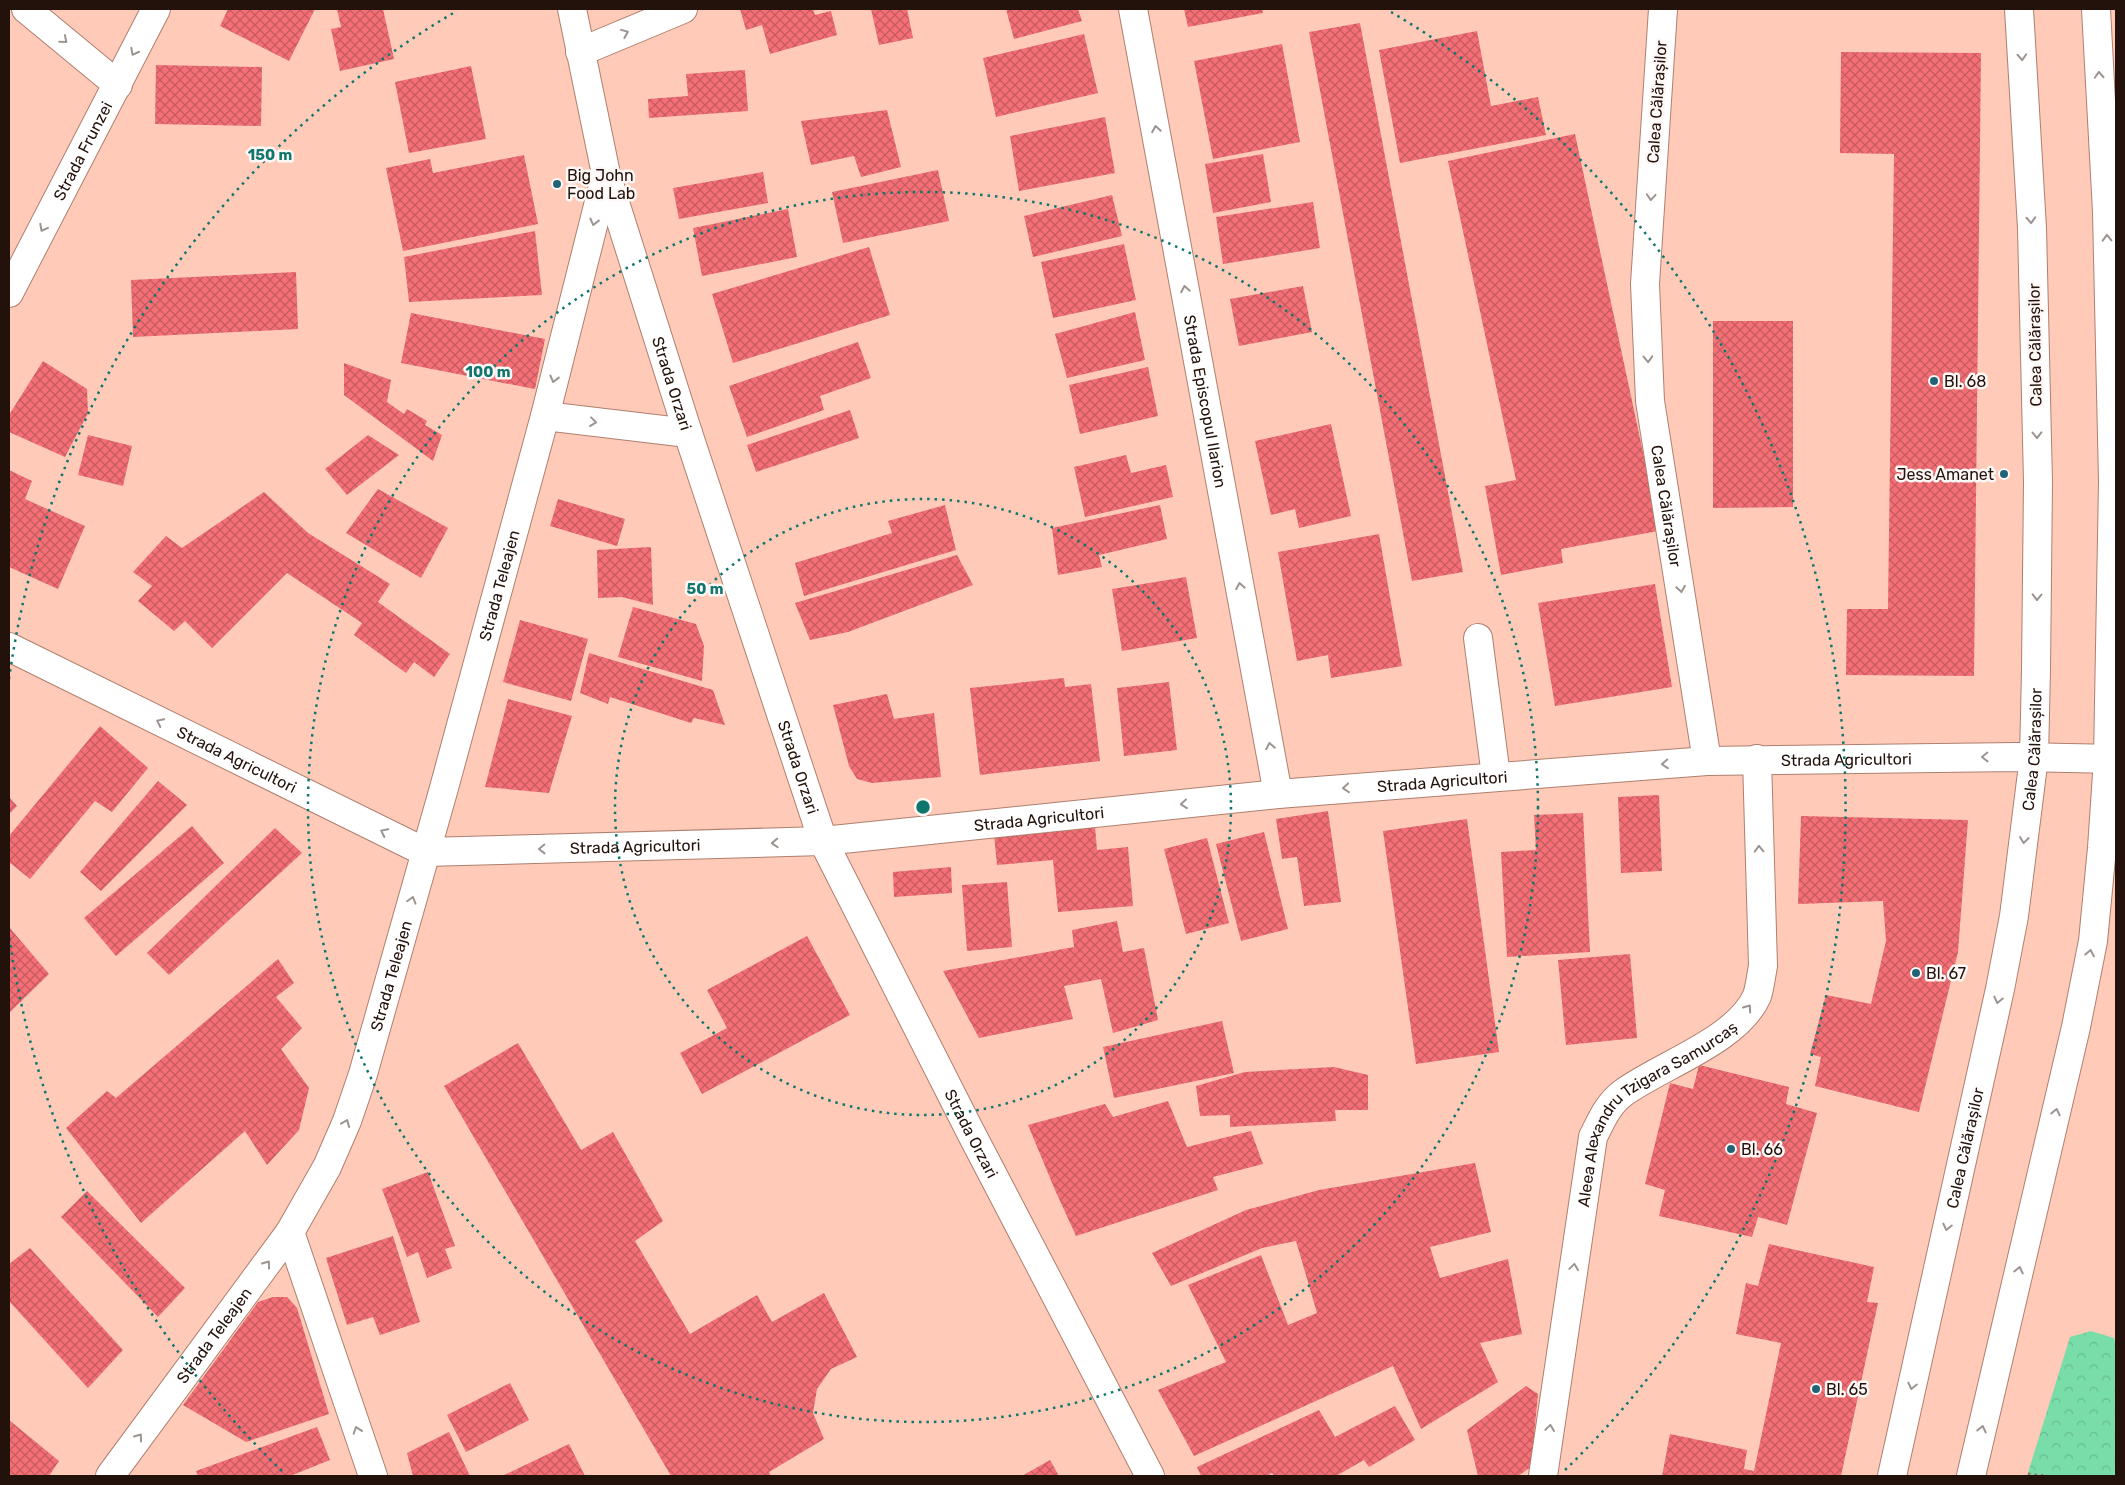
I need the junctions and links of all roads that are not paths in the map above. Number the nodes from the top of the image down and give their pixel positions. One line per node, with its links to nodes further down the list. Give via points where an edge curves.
1 (26, 9): 10 (street, one-way to 10)
2 (156, 9): 10 (street, Strada Frunzei, one-way to 10)
3 (572, 9): 9 (street, Strada Orzari)
4 (683, 9): 9 (street, one-way to 4)
5 (1134, 9): 22 (street, Strada Episcopul Ilarion, one-way to 5)
6 (1663, 9): 20 (street, Calea Călărașilor, one-way to 20, via 1645,284 1650,401)
7 (2019, 9): 17 (street, Calea Călărașilor, one-way to 17, via 2032,228 2038,482)
8 (2096, 9): 19 (street, one-way to 8, via 2113,471 2107,212)
9 (580, 52): 11 (street, Strada Orzari)
10 (118, 85): 12 (street, Strada Frunzei, one-way to 12)
11 (606, 174): 13 (street, Strada Teleajen, one-way to 13); 14 (street, Strada Orzari)
12 (9, 293)
13 (545, 416): 14 (street, one-way to 14); 25 (street, Strada Teleajen)
14 (688, 433): 24 (street, Strada Orzari)
15 (1478, 638): 21 (street)
16 (9, 647): 25 (street, Strada Agricultori, one-way to 16)
17 (2034, 757): 18 (street, Strada Agricultori, one-way to 18); 19 (street, Strada Agricultori); 31 (street, Calea Călărașilor, one-way to 31, via 2014,916 2000,988)
18 (1757, 759): 20 (street, Strada Agricultori); 30 (street, Aleea Alexandru Tzigara Samurcaș, one-way to 18, via 1594,1137 1604,1114 1622,1094 1723,1034 1742,1017 1757,996 1763,966)
19 (2112, 759): 23 (street); 32 (street, one-way to 19, via 2076,1027 2093,941)
20 (1707, 761): 21 (street, Strada Agricultori, one-way to 21)
21 (1496, 776): 22 (street, Strada Agricultori, one-way to 22)
22 (1278, 794): 24 (street, Strada Agricultori, one-way to 24)
23 (2116, 833)
24 (823, 841): 25 (street, Strada Agricultori, one-way to 25); 29 (street, Strada Orzari)
25 (425, 852): 26 (street, Strada Teleajen, one-way to 25, via 328,1166 347,1121)
26 (290, 1232): 27 (street, Strada Teleajen, one-way to 26); 28 (street, one-way to 26)
27 (110, 1476)
28 (373, 1476)
29 (1150, 1476)
30 (1543, 1476)
31 (1892, 1476)
32 (1971, 1476)

